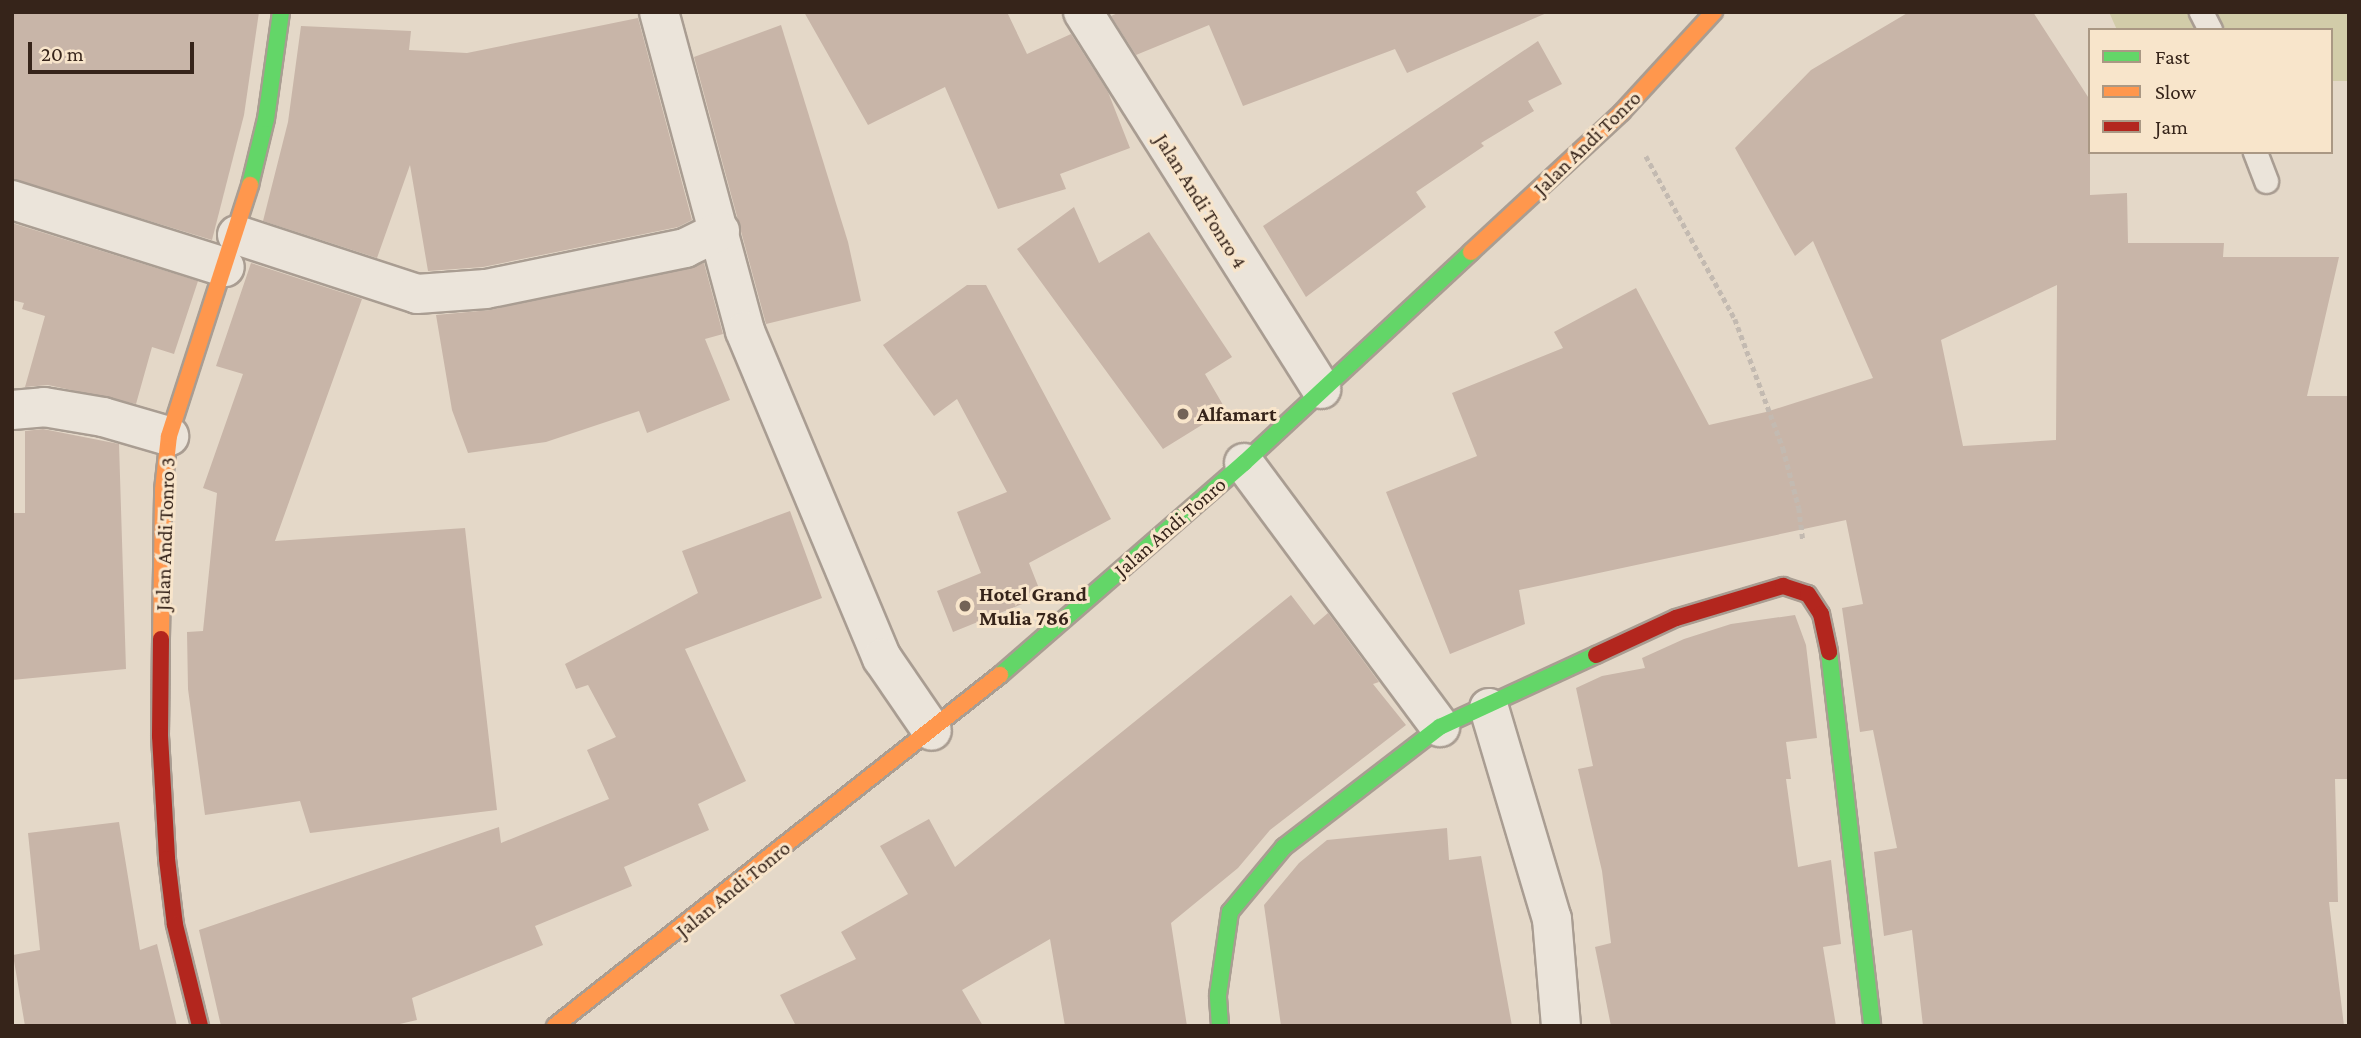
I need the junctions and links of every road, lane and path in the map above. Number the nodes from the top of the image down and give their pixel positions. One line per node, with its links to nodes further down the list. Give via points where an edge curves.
1 (281, 12): 12 (street, Jalan Andi Tonro 3, via 266,119)
2 (659, 12): 11 (street)
3 (1083, 12): 13 (street, Jalan Andi Tonro 4)
4 (1714, 12): 7 (street, Jalan Andi Tonro)
5 (2202, 12): 6 (lane)
6 (2209, 28)
7 (1622, 113): 13 (street, Jalan Andi Tonro); 17 (path, via 1735,319 1783,448 1799,508)
8 (2256, 154): 9 (lane)
9 (2266, 181)
10 (12, 200): 12 (street)
11 (720, 231): 12 (street, via 685,248 486,289 417,294); 20 (street, via 745,331 823,519 882,658)
12 (231, 251): 15 (street, Jalan Andi Tonro 3)
13 (1321, 389): 16 (street, Jalan Andi Tonro)
14 (12, 410): 15 (street, via 56,409)
15 (169, 436): 21 (street, Jalan Andi Tonro 3, via 163,490 160,736 176,925)
16 (1244, 463): 19 (street); 20 (street, Jalan Andi Tonro)
17 (1808, 594): 18 (street, via 1783,586 1676,618); 25 (street, via 1821,614 1828,641)
18 (1489, 708): 19 (street); 24 (street, via 1552,919)
19 (1440, 727): 23 (street, via 1284,847 1230,912 1218,995)
20 (932, 731): 22 (street, Jalan Andi Tonro)
21 (200, 1026)
22 (555, 1026)
23 (1220, 1026)
24 (1561, 1026)
25 (1872, 1026)

